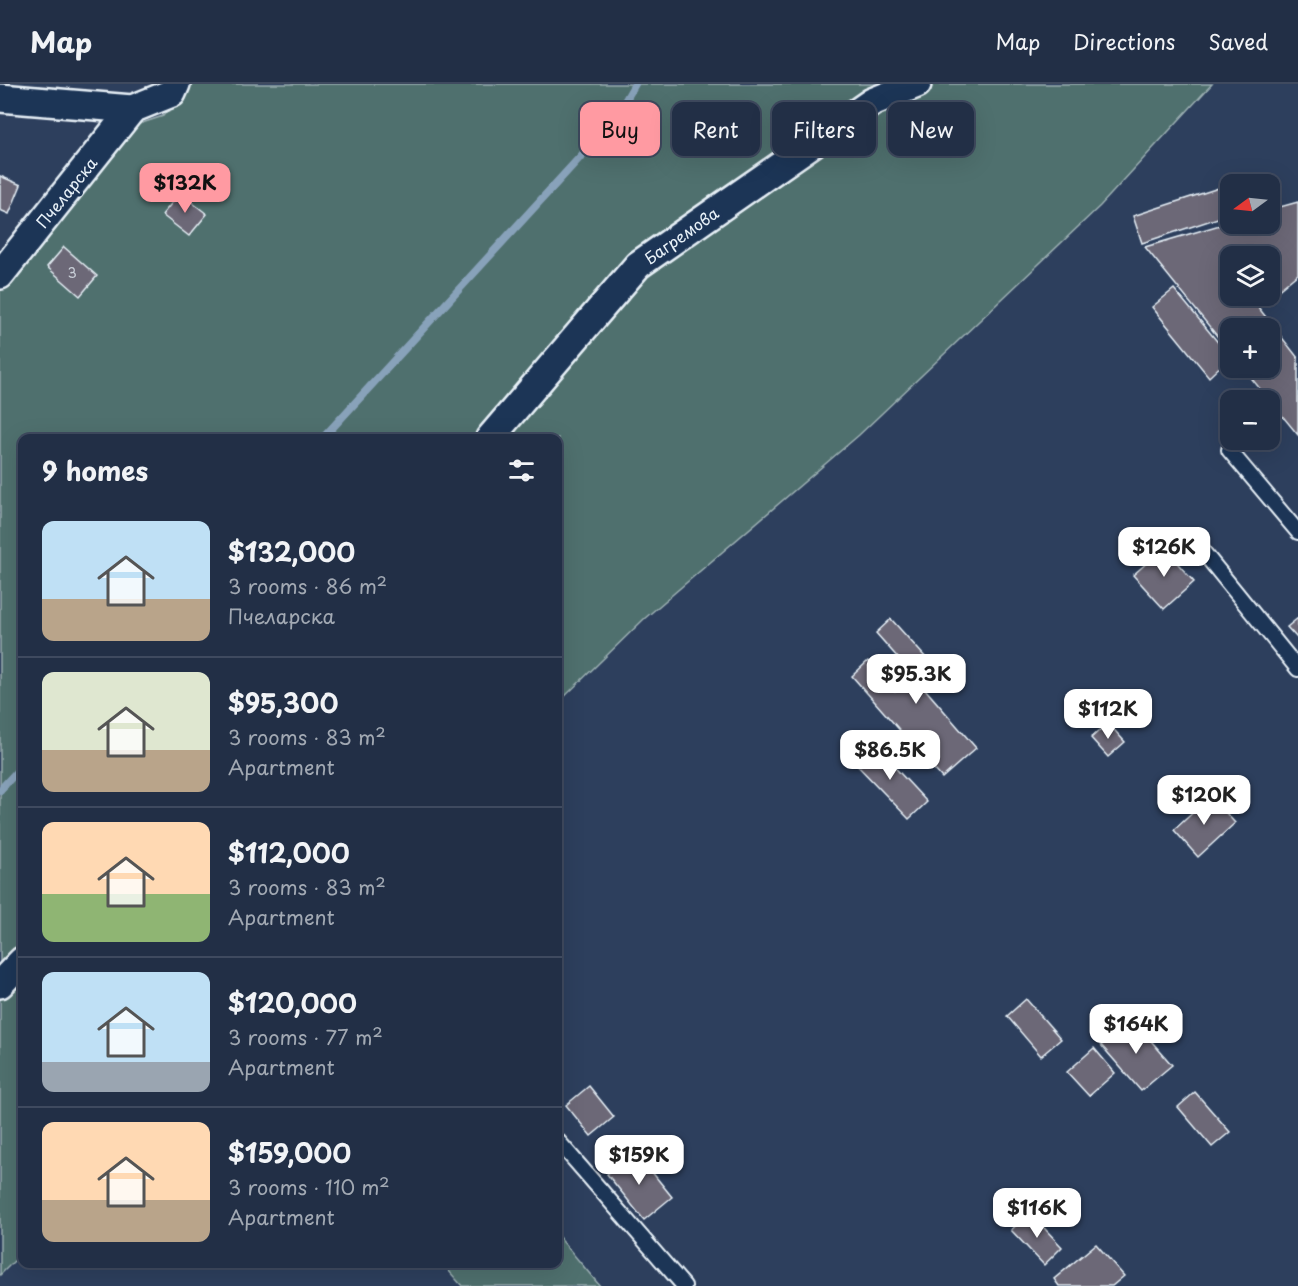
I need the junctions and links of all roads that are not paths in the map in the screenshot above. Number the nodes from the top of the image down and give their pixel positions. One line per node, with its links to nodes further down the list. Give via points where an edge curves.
1 (176, 84): 4 (street, via 172,93)
2 (916, 84): 6 (street, Багремова, via 872,102 638,265)
3 (0, 98): 4 (street)
4 (132, 109): 5 (street, Пчеларска)
5 (0, 274)
6 (493, 434)
7 (1229, 450): 8 (lane)
8 (1298, 532)
9 (1200, 548): 10 (lane)
10 (1298, 669)
11 (18, 965): 12 (street)
12 (0, 984)
13 (562, 1146): 14 (lane)
14 (684, 1286)

